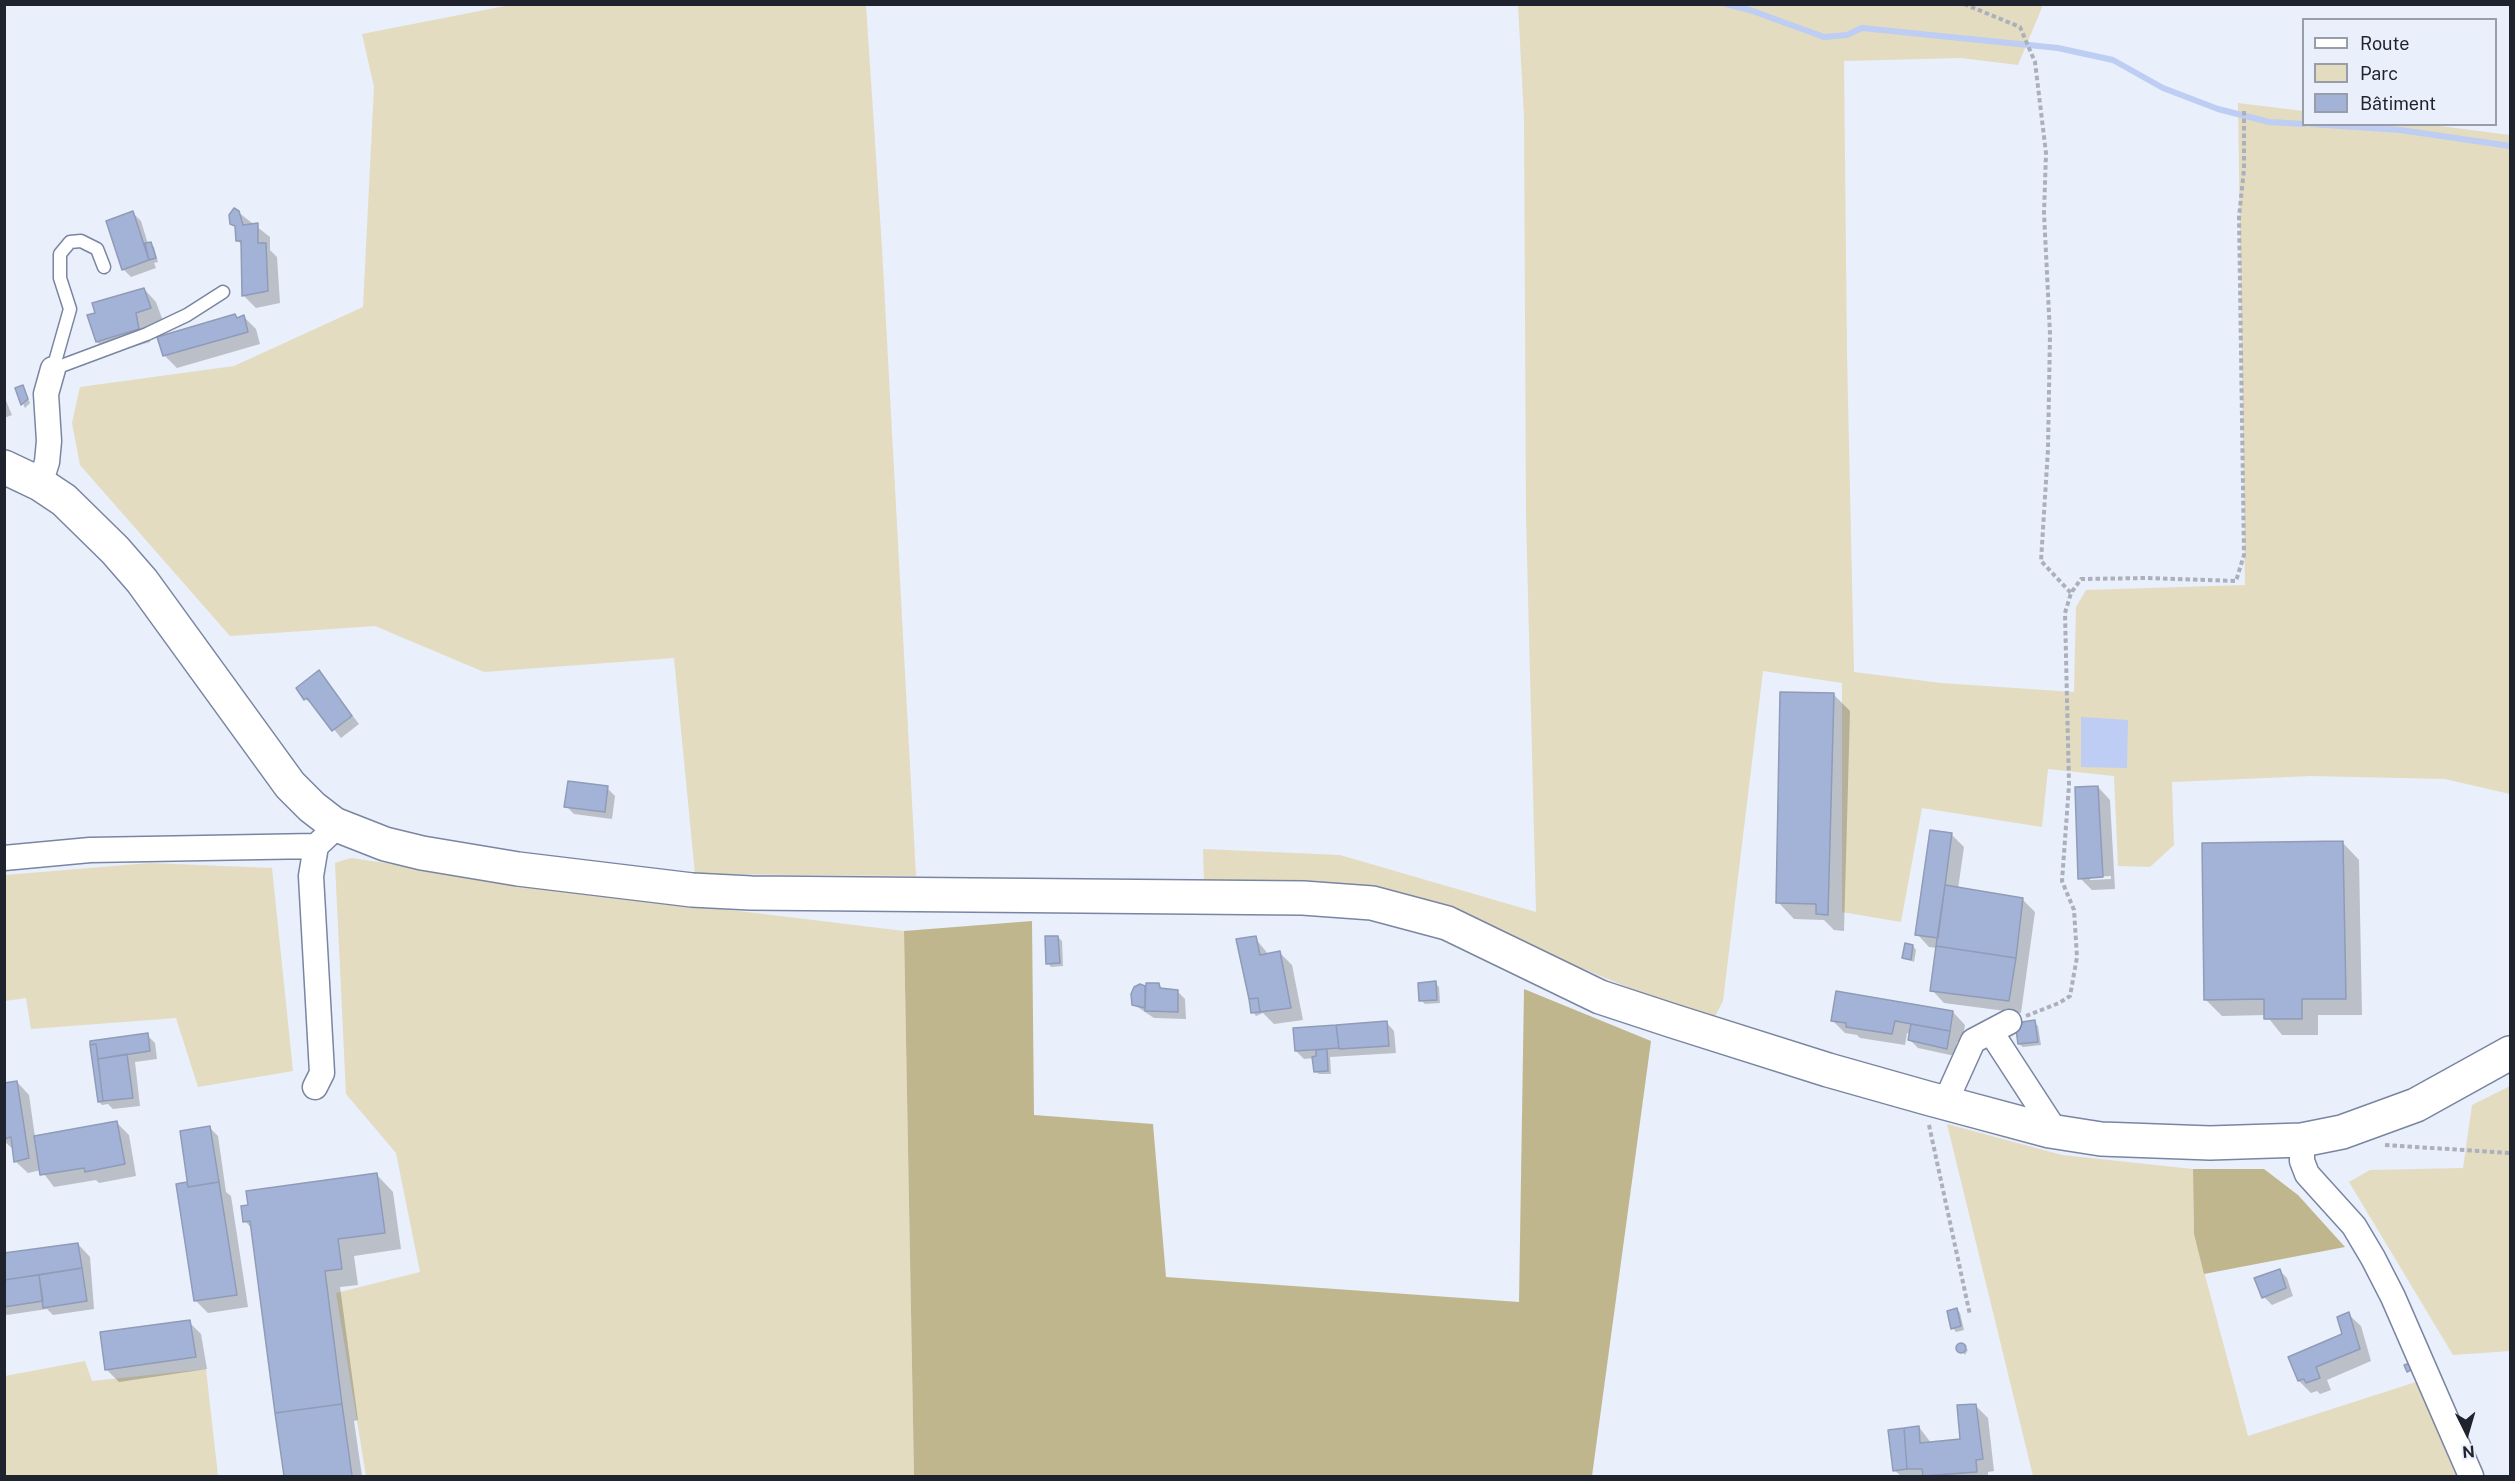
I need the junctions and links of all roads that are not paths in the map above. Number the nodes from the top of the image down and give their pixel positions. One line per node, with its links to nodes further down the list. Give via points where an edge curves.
1 (104, 267): 3 (lane, via 97,249 81,241 70,242 60,254 60,278 70,309)
2 (223, 292): 3 (lane, via 188,315 147,334)
3 (53, 369): 5 (street, via 46,394 50,441)
4 (4, 467): 5 (street)
5 (40, 484): 6 (street, via 87,519 142,581)
6 (325, 835): 7 (street); 9 (street, via 311,876 322,1073); 10 (street, via 518,868 693,890 1303,898 1372,903 1447,923 1600,997)
7 (4, 858)
8 (2511, 1053): 12 (street, via 2416,1105 2342,1132)
9 (315, 1087)
10 (1936, 1100): 11 (street); 11 (street, via 1972,1041 2000,1027)
11 (2056, 1132): 12 (street, via 2151,1143)
12 (2302, 1140): 13 (street, via 2302,1161 2307,1174 2354,1226 2373,1258)
13 (2471, 1476)

